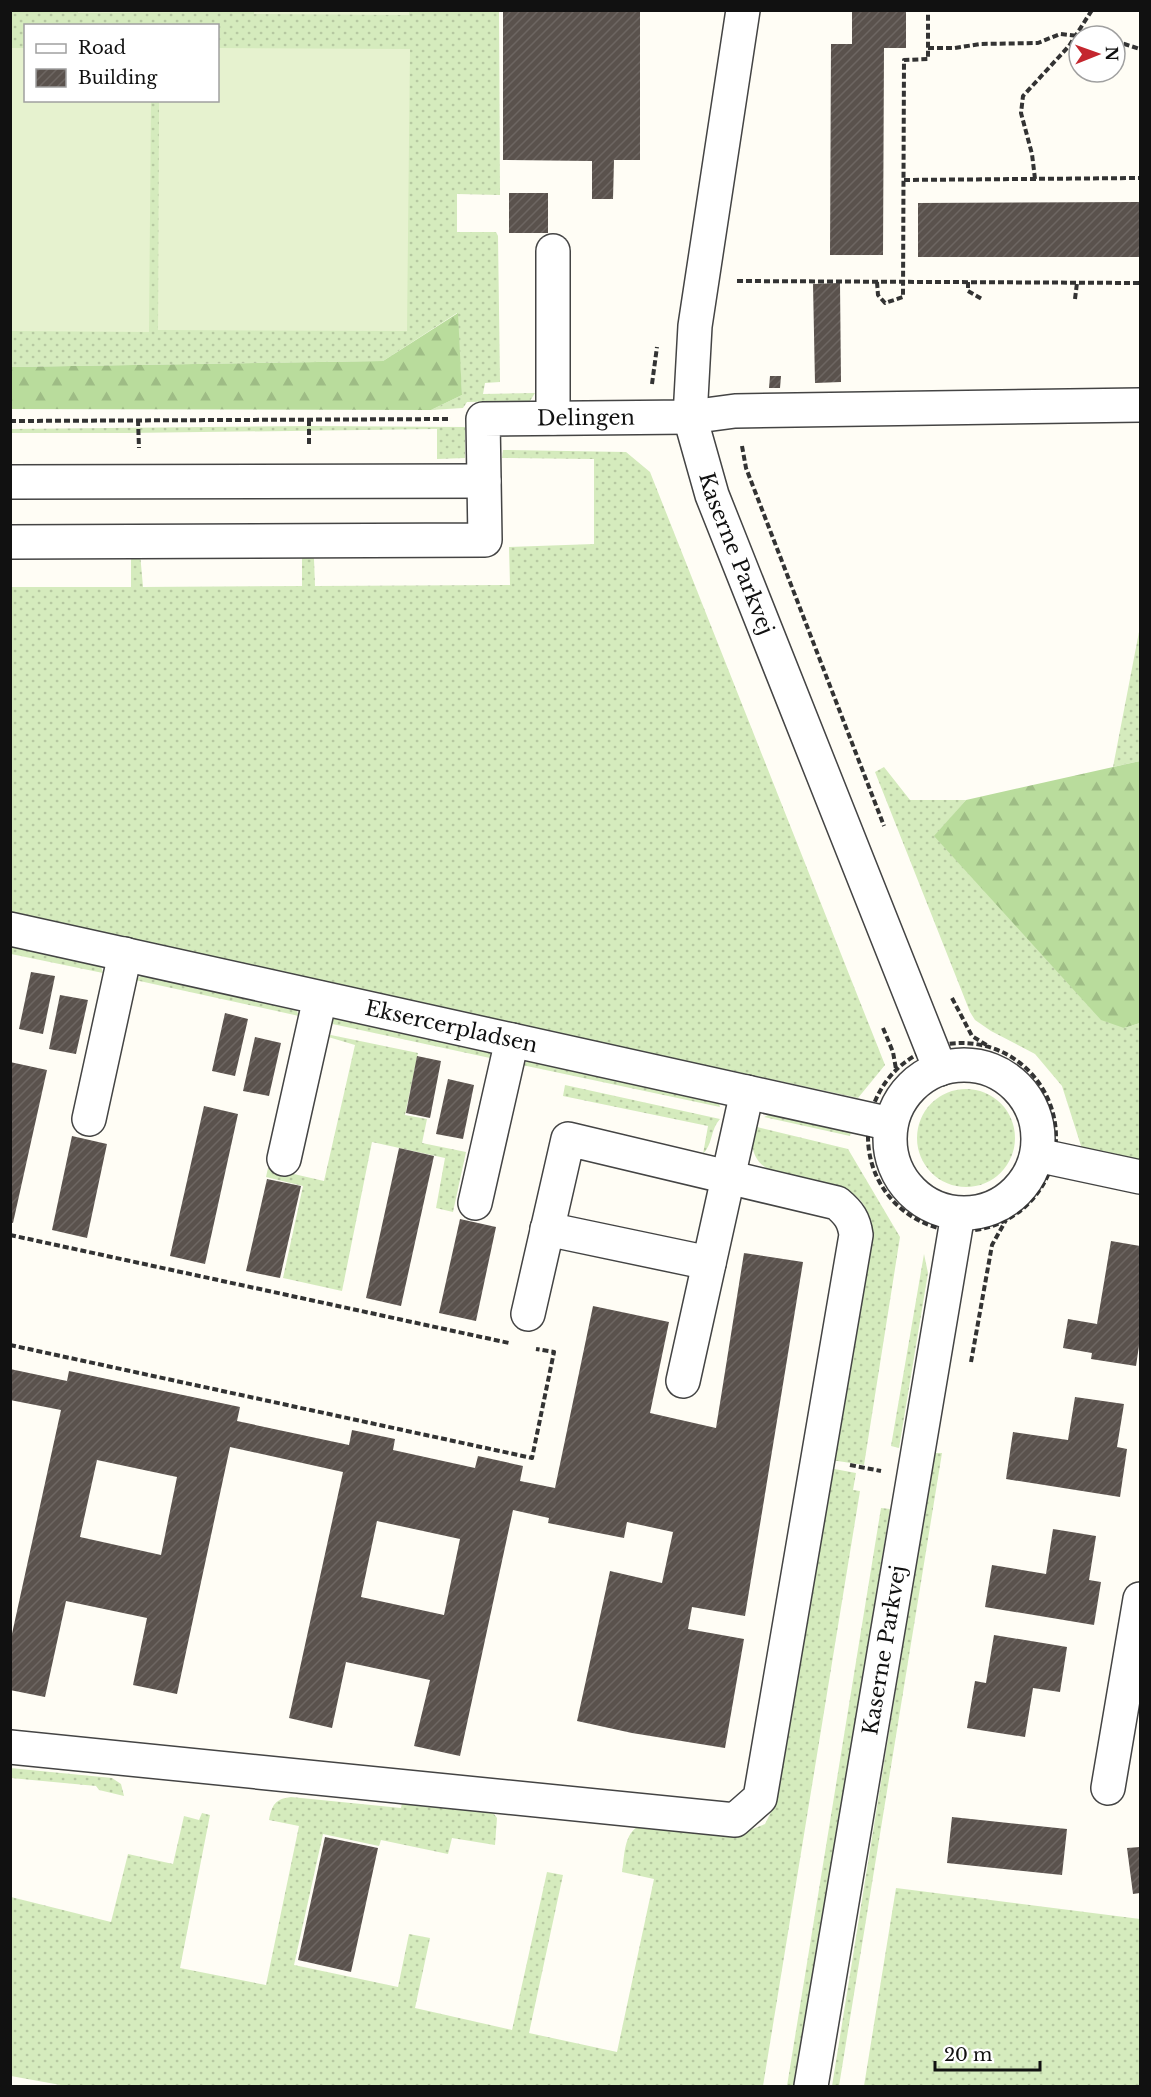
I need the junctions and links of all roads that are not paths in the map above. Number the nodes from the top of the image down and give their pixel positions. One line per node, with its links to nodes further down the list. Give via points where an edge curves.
1 (743, 10): 4 (street, Kaserne Parkvej, via 695,326)
2 (553, 251): 5 (street)
3 (1140, 405): 4 (street, Delingen, via 735,411)
4 (690, 417): 5 (street, Delingen); 13 (street, Kaserne Parkvej, via 712,495)
5 (553, 418): 6 (street, Delingen, via 483,419)
6 (484, 481): 7 (street); 8 (street, via 485,540)
7 (10, 482)
8 (10, 542)
9 (10, 929): 10 (street, Eksercerpladsen)
10 (125, 954): 11 (street, Eksercerpladsen); 15 (street)
11 (320, 998): 12 (street, Eksercerpladsen); 18 (street)
12 (512, 1040): 14 (street, Eksercerpladsen); 21 (street)
13 (936, 1058): 16 (street); 17 (street, via 984,1068 1005,1077 1022,1092 1033,1111)
14 (747, 1092): 16 (street, Eksercerpladsen); 19 (street)
15 (89, 1119)
16 (880, 1122): 22 (street, via 897,1173 913,1194)
17 (1045, 1157): 20 (street); 22 (street, via 1016,1192 999,1205)
18 (284, 1159)
19 (728, 1178): 23 (street, via 568,1139); 24 (street); 28 (street, via 837,1203 848,1212 856,1235 760,1798 735,1820)
20 (1140, 1178)
21 (475, 1203)
22 (956, 1222): 30 (street, Kaserne Parkvej)
23 (547, 1229): 24 (street); 25 (street)
24 (709, 1263): 26 (street)
25 (524, 1330)
26 (683, 1381)
27 (1140, 1599): 29 (street)
28 (10, 1747)
29 (1108, 1788)
30 (812, 2086)

